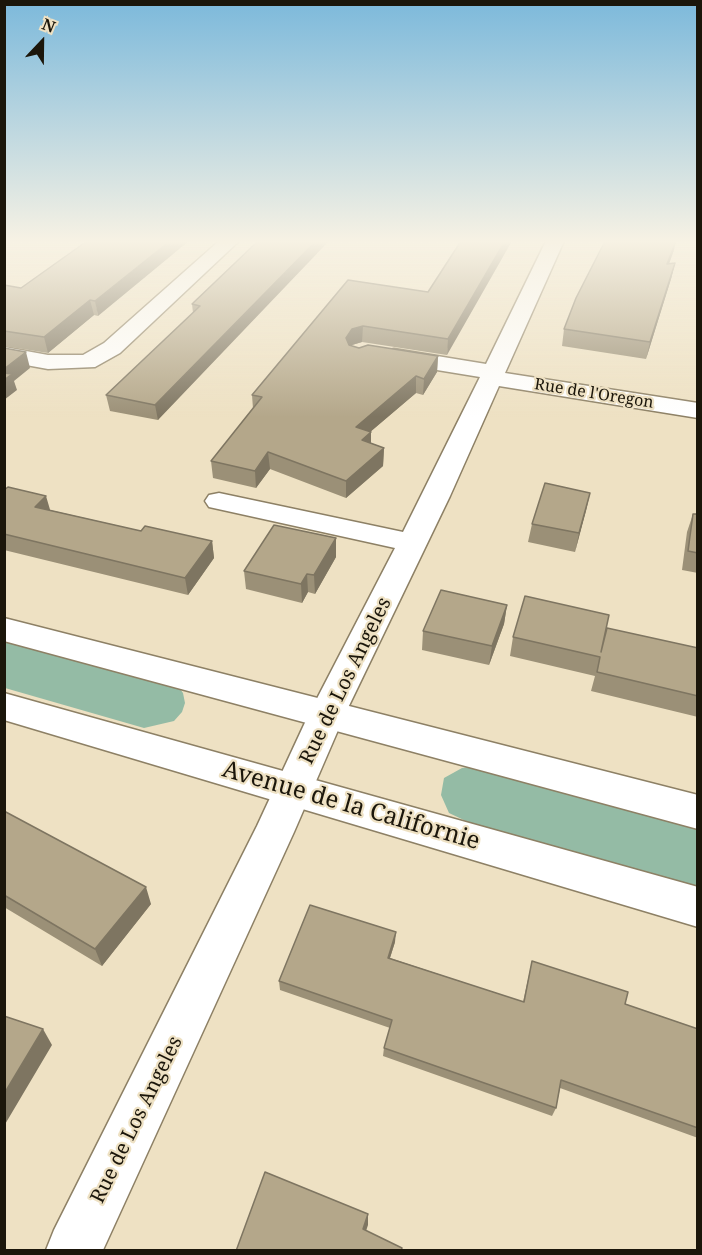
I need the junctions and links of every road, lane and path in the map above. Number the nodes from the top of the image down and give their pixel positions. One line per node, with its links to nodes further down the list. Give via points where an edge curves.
1 (165, 300): 4 (street, via 112,348 87,362 48,362)
2 (527, 300): 5 (street, Rue de Los Angeles)
3 (373, 353): 5 (street, Rue de l'Oregon)
4 (4, 354)
5 (492, 375): 6 (street, Rue de l'Oregon); 8 (street, Rue de Los Angeles)
6 (698, 411)
7 (219, 501): 8 (street)
8 (413, 543): 11 (street, Rue de Los Angeles)
9 (4, 629): 11 (street)
10 (4, 706): 12 (street, Avenue de la Californie)
11 (327, 714): 12 (street, Rue de Los Angeles); 13 (street)
12 (294, 789): 14 (street, Avenue de la Californie); 15 (street, Rue de Los Angeles)
13 (698, 812)
14 (698, 907)
15 (74, 1251)

